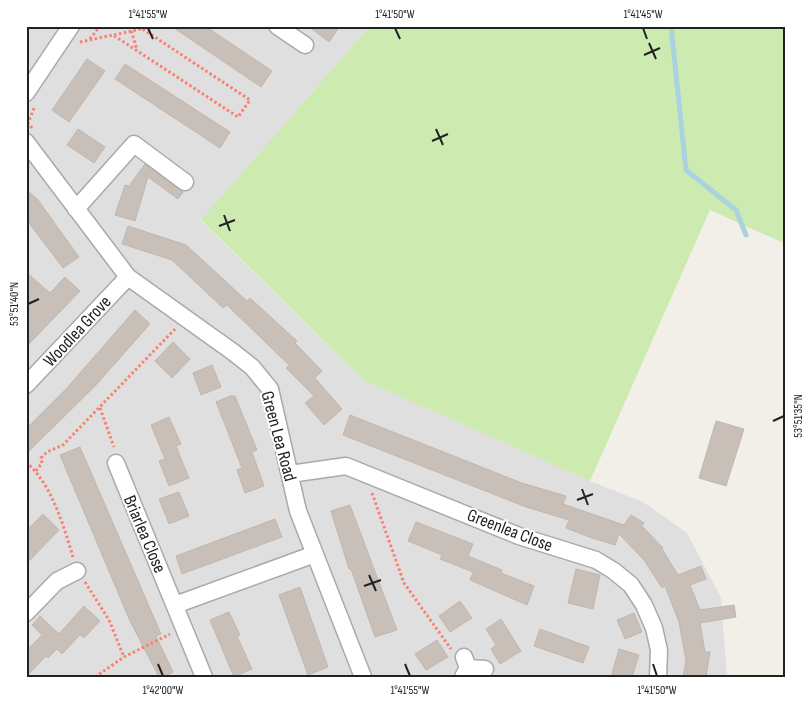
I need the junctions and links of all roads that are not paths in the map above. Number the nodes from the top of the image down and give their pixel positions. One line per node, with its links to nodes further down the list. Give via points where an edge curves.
1 (71, 26): 4 (street)
2 (277, 26): 3 (street)
3 (305, 45)
4 (33, 96)
5 (28, 140): 7 (street, Green Lea Road)
6 (185, 182): 7 (street, via 134,144)
7 (76, 209): 8 (street, Green Lea Road)
8 (128, 277): 9 (street, Woodlea Grove); 11 (street, Green Lea Road, via 252,367 270,388)
9 (26, 385)
10 (116, 463): 14 (street, Briarlea Close)
11 (290, 474): 12 (street, Green Lea Road, via 298,510); 18 (street, Greenlea Close, via 346,466 519,536 596,560 631,585 644,605 659,650)
12 (315, 554): 14 (street); 17 (street, Green Lea Road)
13 (77, 571): 15 (street, via 57,581)
14 (175, 605): 16 (street, Briarlea Close)
15 (26, 612)
16 (204, 677)
17 (362, 677)
18 (658, 677)

